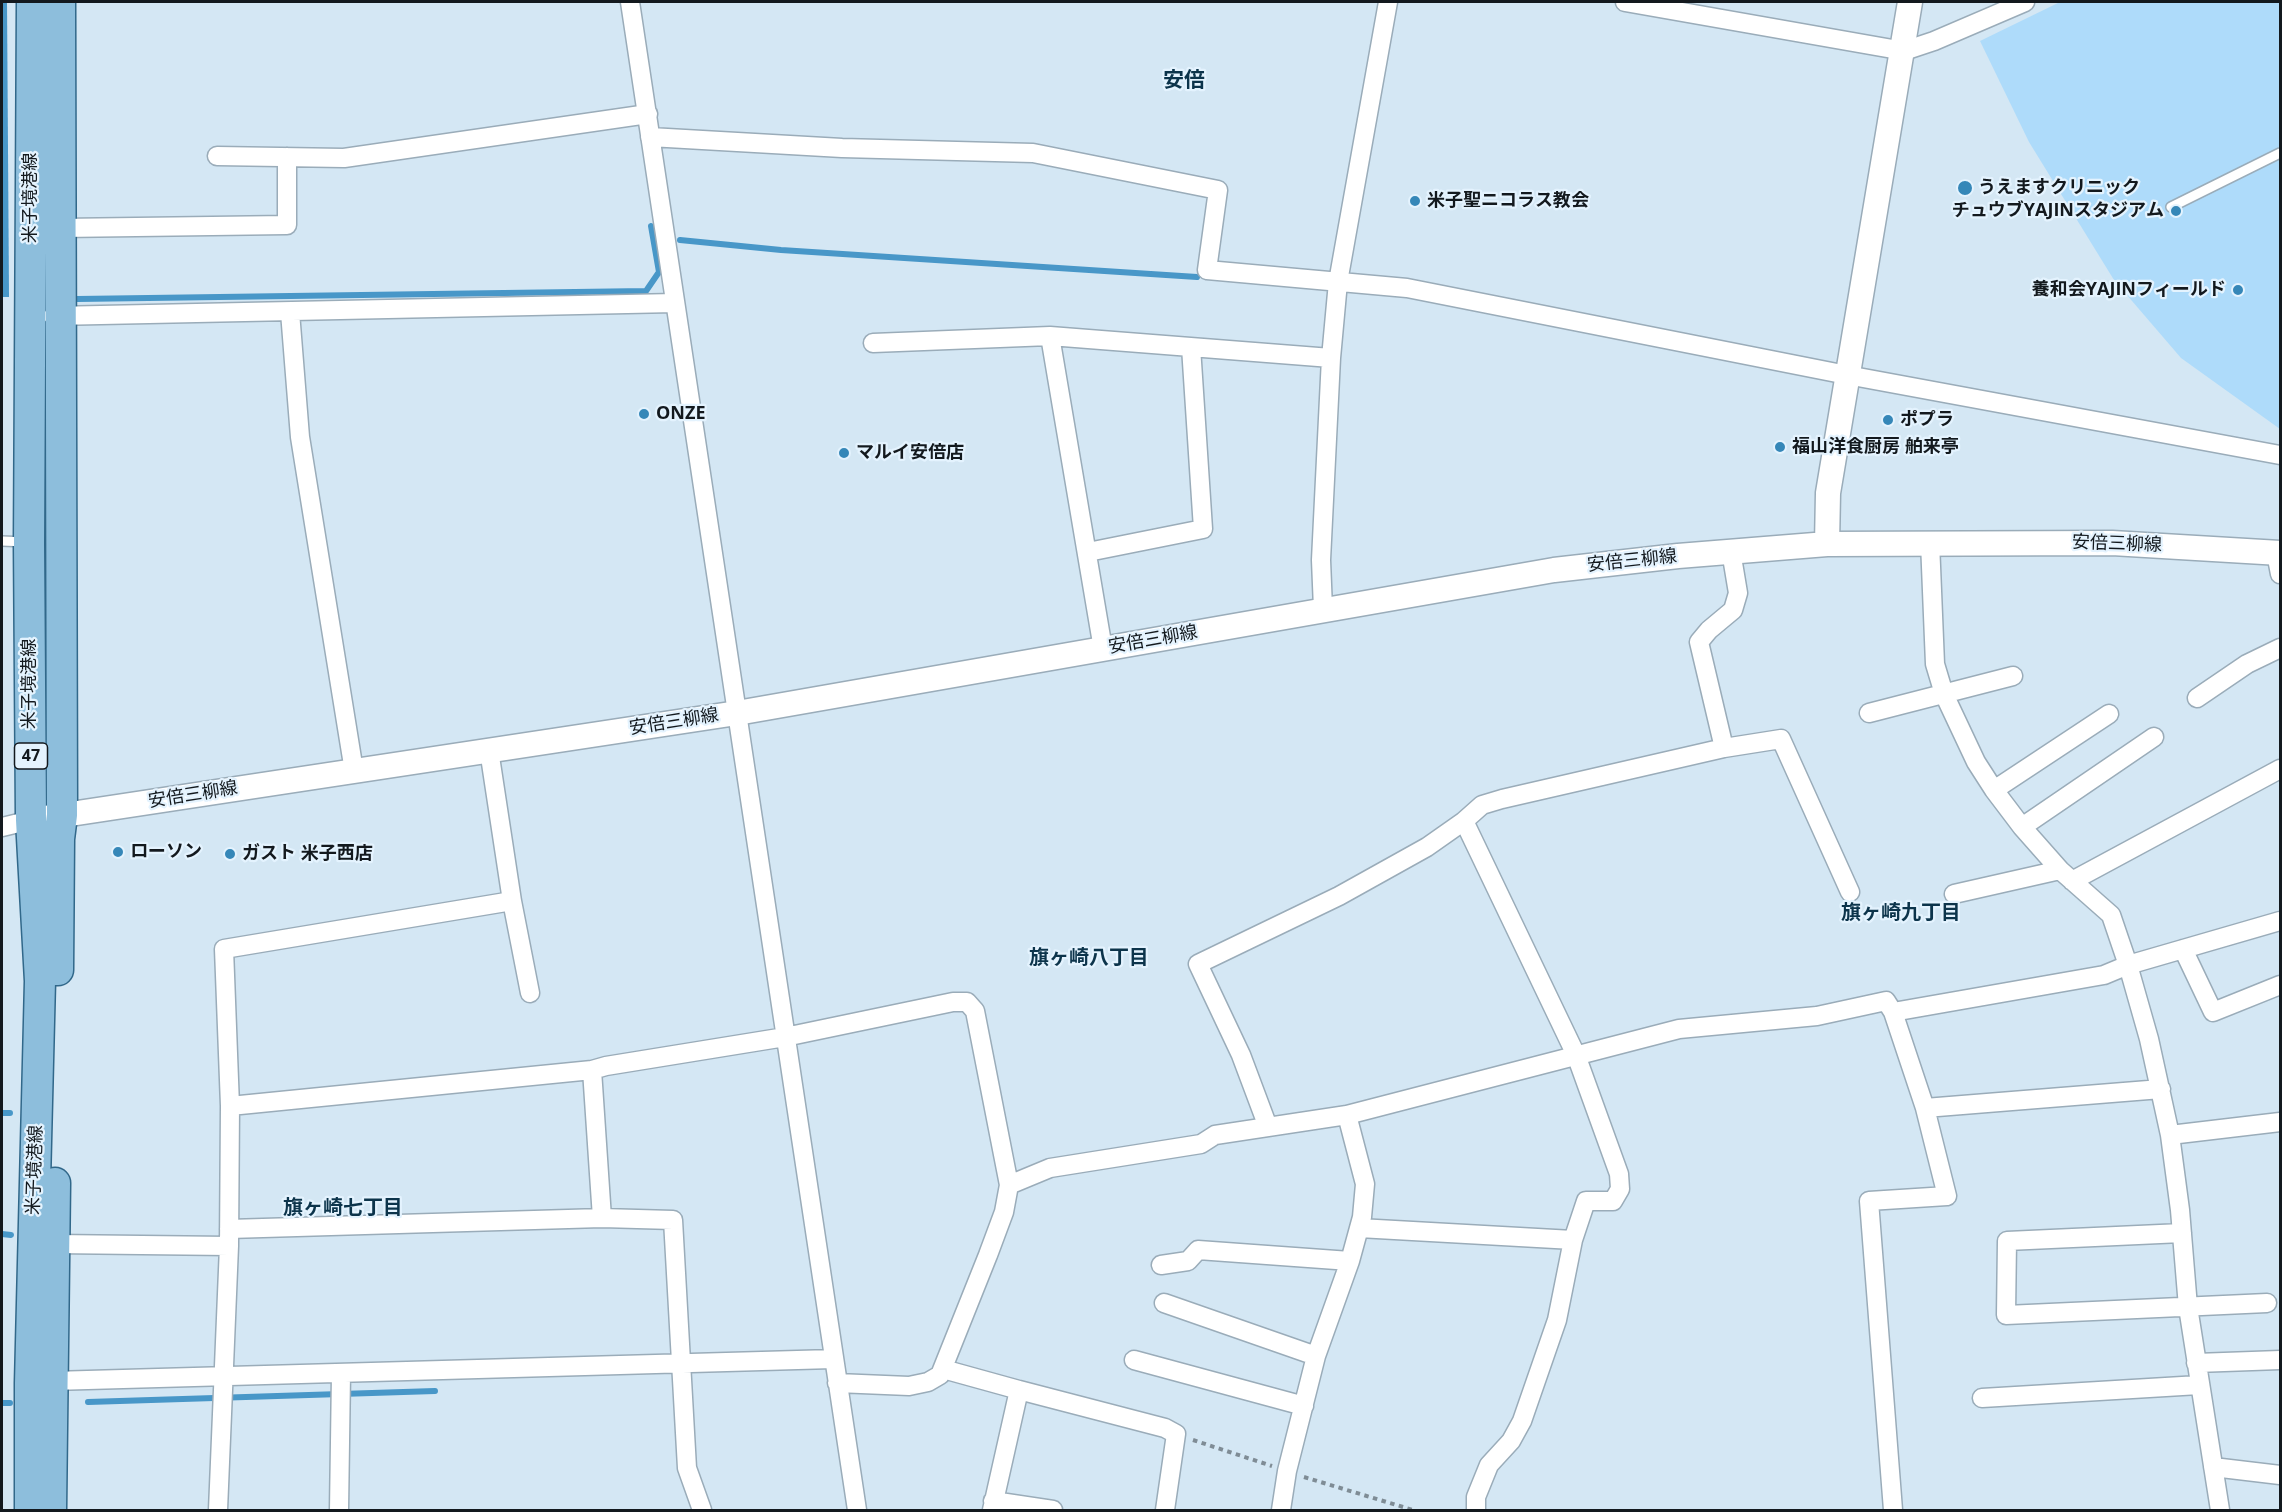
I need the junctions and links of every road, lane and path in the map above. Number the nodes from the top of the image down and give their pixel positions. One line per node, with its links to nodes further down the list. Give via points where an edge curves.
1 (32, 2): 20 (main road, 米子境港線 / 47)
2 (60, 2): 15 (main road, 米子境港線 / 47)
3 (630, 2): 9 (street)
4 (1388, 2): 16 (street)
5 (1625, 2): 8 (street)
6 (1910, 2): 8 (street)
7 (2025, 2): 8 (street)
8 (1904, 51): 25 (street)
9 (648, 114): 10 (street); 13 (street, via 344,158)
10 (650, 137): 16 (street, via 1033,153 1218,190 1207,270); 17 (street)
11 (2280, 153): 14 (lane)
12 (217, 156): 13 (street)
13 (286, 157): 15 (street, via 287,225)
14 (2171, 207)
15 (61, 228): 19 (main road, 米子境港線 / 47)
16 (1338, 282): 24 (street); 25 (street, via 1407,288)
17 (675, 303): 18 (street); 39 (street)
18 (290, 312): 19 (street); 46 (street, via 300,437)
19 (60, 316): 20 (street); 48 (main road, 米子境港線 / 47)
20 (30, 317): 27 (main road, 米子境港線 / 47)
21 (1050, 336): 22 (street); 23 (street); 31 (street)
22 (873, 343)
23 (1191, 347): 24 (street); 31 (street, via 1203,529)
24 (1331, 358): 33 (street, via 1321,560)
25 (1846, 375): 26 (street); 29 (street, via 1828,493)
26 (2280, 455)
27 (15, 542): 49 (main road, 米子境港線 / 47)
28 (1930, 542): 29 (street, 安倍三柳線); 32 (street, 安倍三柳線, via 2112,543); 37 (street, via 1935,664)
29 (1827, 544): 30 (street, 安倍三柳線)
30 (1731, 551): 33 (street, 安倍三柳線, via 1554,570); 43 (street, via 1738,593 1734,610 1699,642)
31 (1088, 552): 35 (street)
32 (2279, 560)
33 (1323, 609): 35 (street, 安倍三柳線)
34 (2280, 648): 38 (street, via 2247,664)
35 (1103, 649): 39 (street, 安倍三柳線)
36 (2013, 675): 37 (street)
37 (1944, 694): 40 (street); 47 (street, via 1976,762)
38 (2198, 698)
39 (737, 712): 44 (street, 安倍三柳線); 63 (street)
40 (1869, 713)
41 (2109, 714): 47 (street)
42 (2154, 737): 52 (street)
43 (1724, 748): 50 (street, via 1502,798 1482,805); 54 (street, via 1781,739)
44 (489, 750): 46 (street, 安倍三柳線); 56 (street)
45 (2280, 769): 53 (street)
46 (354, 771): 48 (street, 安倍三柳線)
47 (1994, 790): 52 (street)
48 (62, 815): 49 (street, 安倍三柳線); 79 (main road, 米子境港線 / 47)
49 (32, 820): 51 (street); 103 (main road, 米子境港線 / 47, via 40,981)
50 (1464, 820): 64 (street); 71 (street, via 1427,847 1339,896 1198,964 1241,1055)
51 (2, 827)
52 (2022, 827): 53 (street)
53 (2066, 875): 55 (street); 59 (street, via 2111,915)
54 (1850, 892)
55 (1954, 894)
56 (512, 901): 61 (street); 67 (street, via 224,949)
57 (2280, 921): 58 (street)
58 (2183, 949): 59 (street); 60 (street, via 2213,1012)
59 (2128, 965): 62 (street, via 2104,975); 66 (street)
60 (2280, 985)
61 (530, 993)
62 (1893, 1012): 64 (street, via 1886,1001 1817,1017 1679,1029); 68 (street)
63 (785, 1037): 65 (street); 73 (street, via 967,1002 975,1011); 86 (street)
64 (1576, 1054): 69 (street); 78 (street, via 1619,1174 1620,1189 1613,1201 1586,1201)
65 (592, 1070): 67 (street); 74 (street)
66 (2161, 1089): 68 (street); 72 (street)
67 (230, 1106): 77 (street)
68 (1925, 1108): 113 (street, via 1947,1196 1869,1201)
69 (1347, 1115): 71 (street); 75 (street, via 1365,1184)
70 (2280, 1122): 72 (street)
71 (1268, 1127): 73 (street, via 1215,1135 1201,1144 1050,1168)
72 (2170, 1135): 76 (street)
73 (1010, 1185): 91 (street, via 992,1245)
74 (602, 1218): 77 (street); 90 (street, via 673,1220)
75 (1359, 1228): 78 (street); 80 (street)
76 (2182, 1233): 84 (street); 84 (street, via 2007,1241 2006,1315)
77 (229, 1237): 79 (street); 93 (street)
78 (1573, 1240): 112 (street, via 1557,1320 1526,1410 1511,1440 1489,1465 1476,1497)
79 (54, 1244): 94 (main road, 米子境港線 / 47)
80 (1350, 1261): 81 (street, via 1198,1250 1188,1262); 85 (street)
81 (1161, 1265)
82 (1164, 1303): 85 (street)
83 (2267, 1303): 84 (street)
84 (2188, 1307): 89 (street)
85 (1316, 1356): 99 (street)
86 (833, 1359): 90 (street); 95 (street)
87 (1134, 1360): 99 (street)
88 (2280, 1360): 89 (street)
89 (2196, 1363): 96 (street)
90 (681, 1364): 92 (street); 107 (street, via 687,1468)
91 (943, 1369): 95 (street, via 928,1382 909,1386); 97 (street)
92 (341, 1374): 93 (street); 106 (street)
93 (224, 1377): 94 (street); 105 (street)
94 (52, 1381): 104 (main road, 米子境港線 / 47)
95 (837, 1383): 108 (street)
96 (2199, 1385): 98 (street); 100 (street)
97 (1019, 1390): 102 (street); 110 (street, via 1176,1434)
98 (1982, 1398)
99 (1304, 1406): 111 (street)
100 (2212, 1467): 101 (street); 114 (street)
101 (2280, 1475)
102 (993, 1506): 109 (street)
103 (30, 1510)
104 (51, 1510)
105 (218, 1510)
106 (339, 1510)
107 (702, 1510)
108 (857, 1510)
109 (1053, 1510)
110 (1165, 1510)
111 (1281, 1510)
112 (1476, 1510)
113 (1893, 1510)
114 (2220, 1510)

